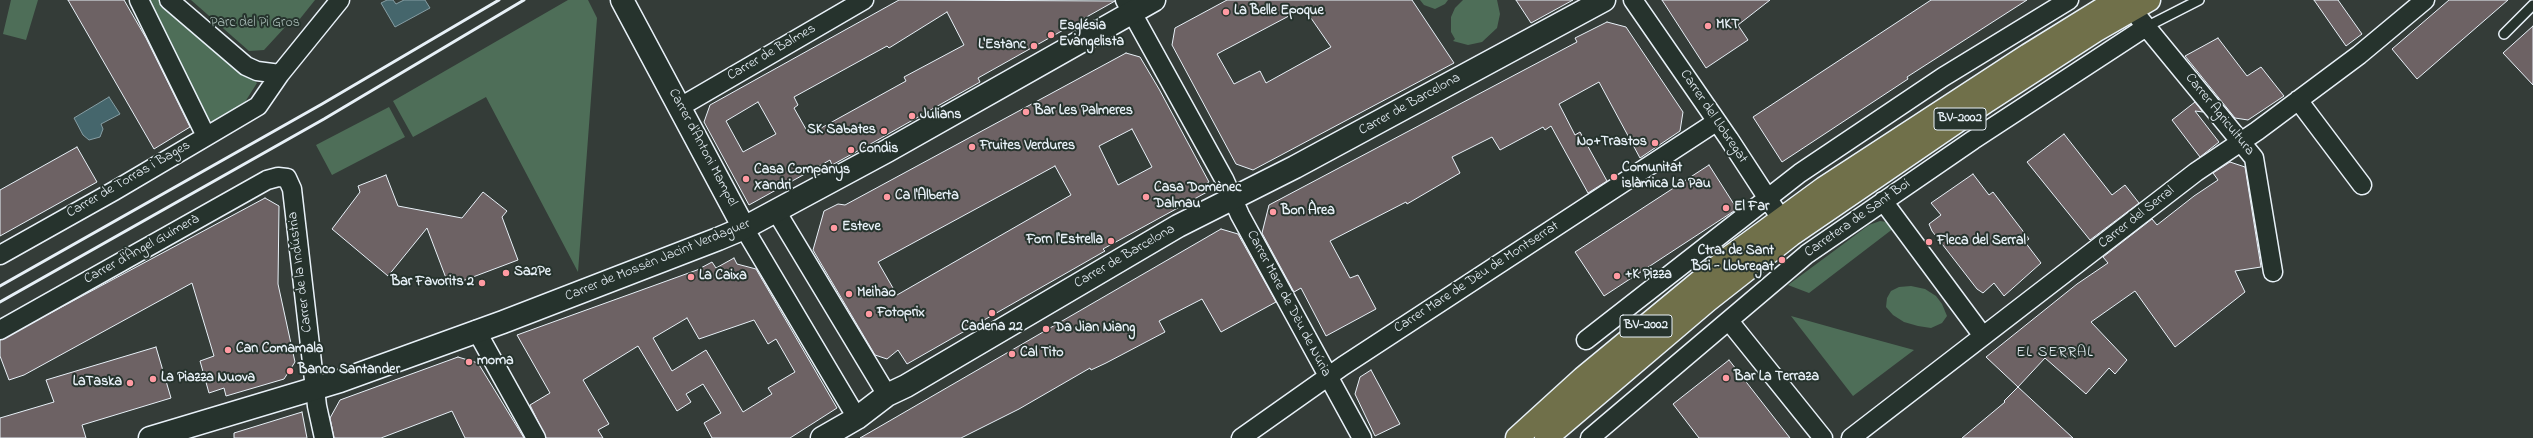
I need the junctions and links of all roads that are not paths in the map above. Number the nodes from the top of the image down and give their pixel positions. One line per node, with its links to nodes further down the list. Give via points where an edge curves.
1 (139, 0): 16 (street)
2 (340, 0): 18 (street)
3 (622, 0): 20 (street, Carrer d'Antoni Mampel)
4 (864, 0): 20 (street, Carrer de Balmes)
5 (1154, 0): 13 (street, Carrer de Mossèn Jacint Verdaguer)
6 (1604, 0): 27 (street, Carrer de Barcelona)
7 (1633, 0): 21 (street, Carrer del Llobregat)
8 (2069, 0): 26 (street, via 1943,77)
9 (2198, 0): 15 (lane)
10 (2425, 0): 19 (street, Carrer del Serral, via 2359,55)
11 (2132, 2): 15 (street, Carrer Agricultura); 30 (main road, BV-2002, via 2095,31)
12 (173, 4): 16 (street); 18 (street, via 246,66 257,71)
13 (1128, 6): 27 (street, Carrer Mare de Dèu de Núria); 29 (street, Carrer de Mossèn Jacint Verdaguer)
14 (2533, 6): 17 (lane)
15 (2146, 27): 23 (street, Carrer Agricultura); 28 (street, Carretera de Sant Boi)
16 (152, 28): 22 (street)
17 (2504, 34)
18 (280, 74): 22 (street, Carrer de Torras i Bages, via 258,106)
19 (2298, 100): 23 (street, Carrer del Serral); 25 (street)
20 (680, 107): 31 (street, Carrer d'Antoni Mampel)
21 (1716, 122): 26 (street, Carrer del Llobregat); 39 (street, Carrer Mare de Dèu de Montserrat)
22 (206, 136): 32 (street, Carrer de Torras i Bages)
23 (2240, 142): 33 (street, Carrer Agricultura, via 2254,158); 37 (street, Carrer del Serral, via 2196,172)
24 (287, 178): 35 (street, Carrer d'Àngel Guimerà, via 267,180); 40 (street, Carrer de la Indústria, via 292,190)
25 (2362, 185)
26 (1767, 198): 30 (street, Carrer del Llobregat); 38 (street)
27 (1233, 199): 39 (street, Carrer Mare de Dèu de Núria); 41 (street, Carrer de Barcelona, via 1178,226)
28 (1883, 201): 34 (street, Carretera de Sant Boi, via 1807,254); 37 (street)
29 (776, 211): 31 (street, Carrer de Mossèn Jacint Verdaguer); 41 (street)
30 (1786, 227): 49 (main road, BV-2002, via 1727,259 1583,378); 50 (main road, BV-2002, via 1707,301)
31 (744, 228): 36 (street, Carrer de Mossèn Jacint Verdaguer, via 503,322); 42 (street, Carrer d'Antoni Mampel)
32 (0, 255)
33 (2273, 272)
34 (1729, 321): 51 (street, Carretera de Sant Boi); 52 (street)
35 (0, 330)
36 (476, 330): 40 (street, Carrer de Mossèn Jacint Verdaguer); 45 (street)
37 (1983, 336): 53 (street, Carrer del Serral)
38 (1586, 340)
39 (1328, 376): 47 (street, Carrer Mare de Dèu de Montserrat); 48 (street, Carrer Mare de Dèu de Núria)
40 (315, 389): 43 (street, Carrer de Mossèn Jacint Verdaguer); 44 (street, Carrer de la Indústria)
41 (887, 395): 42 (street, Carrer de Barcelona)
42 (857, 418): 46 (street, Carrer de Barcelona)
43 (150, 438)
44 (324, 438)
45 (536, 438)
46 (822, 438)
47 (1241, 438)
48 (1362, 438)
49 (1517, 438)
50 (1546, 438)
51 (1590, 438)
52 (1823, 438)
53 (1851, 438)

